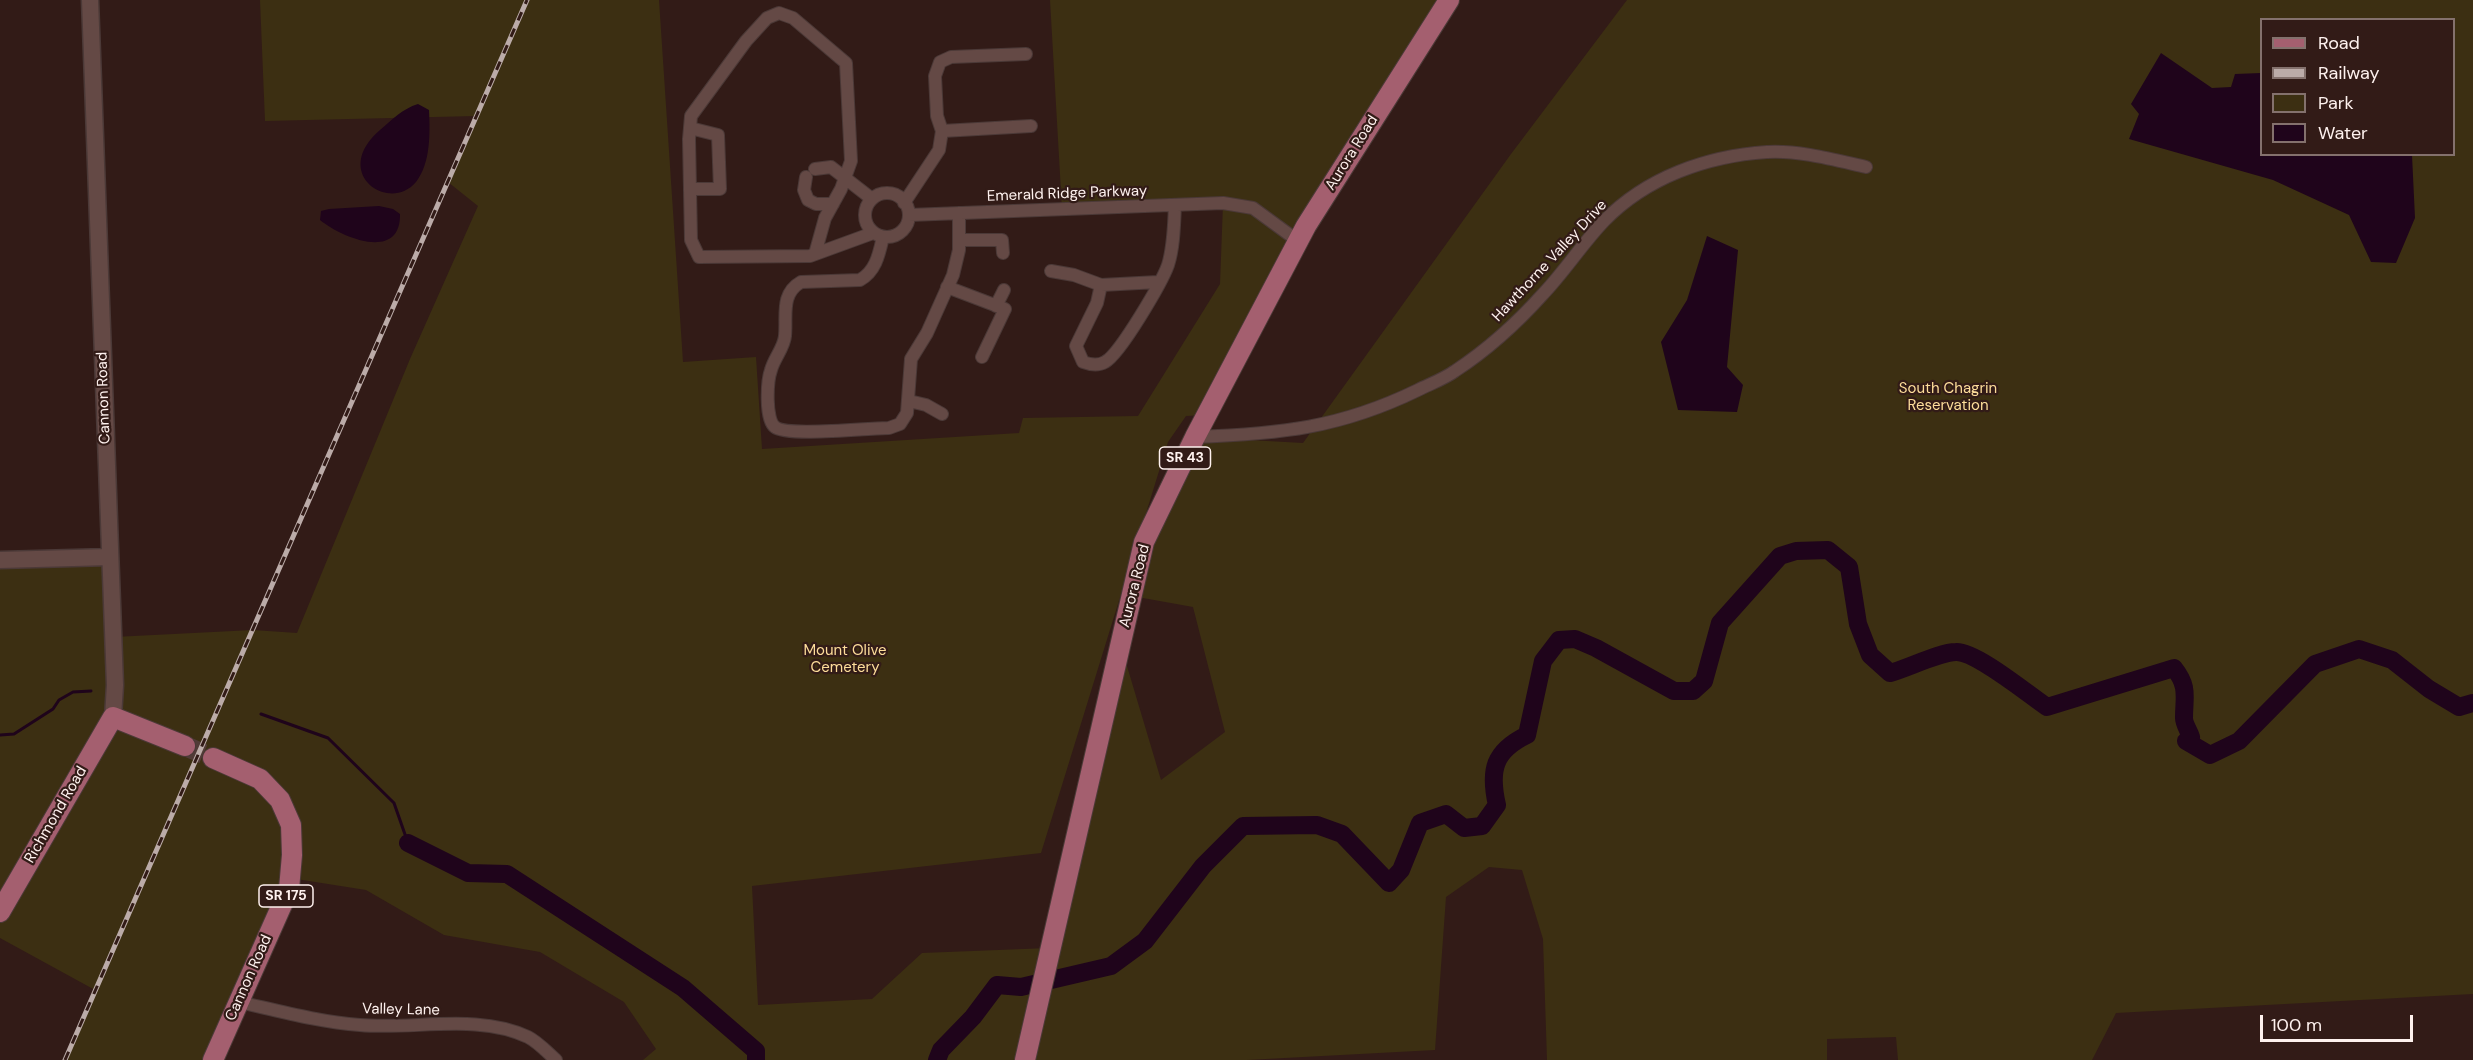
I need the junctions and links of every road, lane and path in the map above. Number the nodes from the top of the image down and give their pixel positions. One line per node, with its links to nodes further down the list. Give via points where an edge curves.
1 (90, 0): 30 (main road, Cannon Road)
2 (1449, 0): 17 (main road, Aurora Road / SR 43)
3 (1026, 54): 6 (street, via 951,57 940,62 935,76)
4 (1031, 126): 6 (street)
5 (690, 128): 8 (street, via 691,116 710,88 767,18 779,13 793,18 846,63 850,161); 9 (street); 9 (street, via 718,135 720,189)
6 (942, 131): 13 (street, via 936,159)
7 (1866, 167): 29 (street, Hawthorne Valley Drive, via 1768,152 1691,166 1648,184 1605,220 1506,332 1453,372 1389,404 1335,423 1271,434)
8 (845, 177): 10 (street); 11 (street); 11 (street, via 831,167 811,173 804,190 808,200)
9 (690, 189): 19 (street, via 691,240 699,257)
10 (872, 199): 13 (street, via 889,194); 15 (street, via 865,216)
11 (833, 204): 19 (street)
12 (1175, 205): 14 (street, Emerald Ridge Parkway); 17 (street, Emerald Ridge Parkway, via 1222,203 1253,208); 21 (street, via 1168,264)
13 (907, 209): 14 (street, Emerald Ridge Parkway); 15 (street, via 901,232)
14 (959, 213): 16 (street)
15 (878, 235): 19 (street); 27 (street, via 875,264 867,276 860,280 801,282 789,293 785,338 768,384 770,422 791,432 889,428 905,418)
16 (959, 240): 18 (street, via 1002,240); 23 (street)
17 (1298, 241): 29 (main road, Aurora Road / SR 43)
18 (1003, 253)
19 (815, 254)
20 (1051, 271): 22 (street, via 1074,274)
21 (1158, 282): 22 (street); 22 (street, via 1120,348 1106,362 1091,365 1083,362 1076,346 1097,303)
22 (1101, 285)
23 (947, 287): 25 (street); 27 (street, via 912,359)
24 (1004, 290): 25 (street)
25 (996, 306): 26 (street, via 1005,309)
26 (982, 357)
27 (909, 401): 28 (street)
28 (942, 414)
29 (1195, 437): 39 (main road, Aurora Road / SR 43, via 1144,542)
30 (110, 557): 31 (main road); 32 (main road, Cannon Road)
31 (0, 560)
32 (113, 717): 33 (main road); 35 (main road, Richmond Road)
33 (185, 746)
34 (213, 758): 36 (main road, Cannon Road / SR 175, via 260,779 280,800 291,825 289,889)
35 (0, 912)
36 (238, 1002): 37 (main road, Cannon Road / SR 175); 38 (street, Valley Lane, via 326,1022 508,1029 531,1038)
37 (213, 1060)
38 (556, 1060)
39 (1025, 1060)

